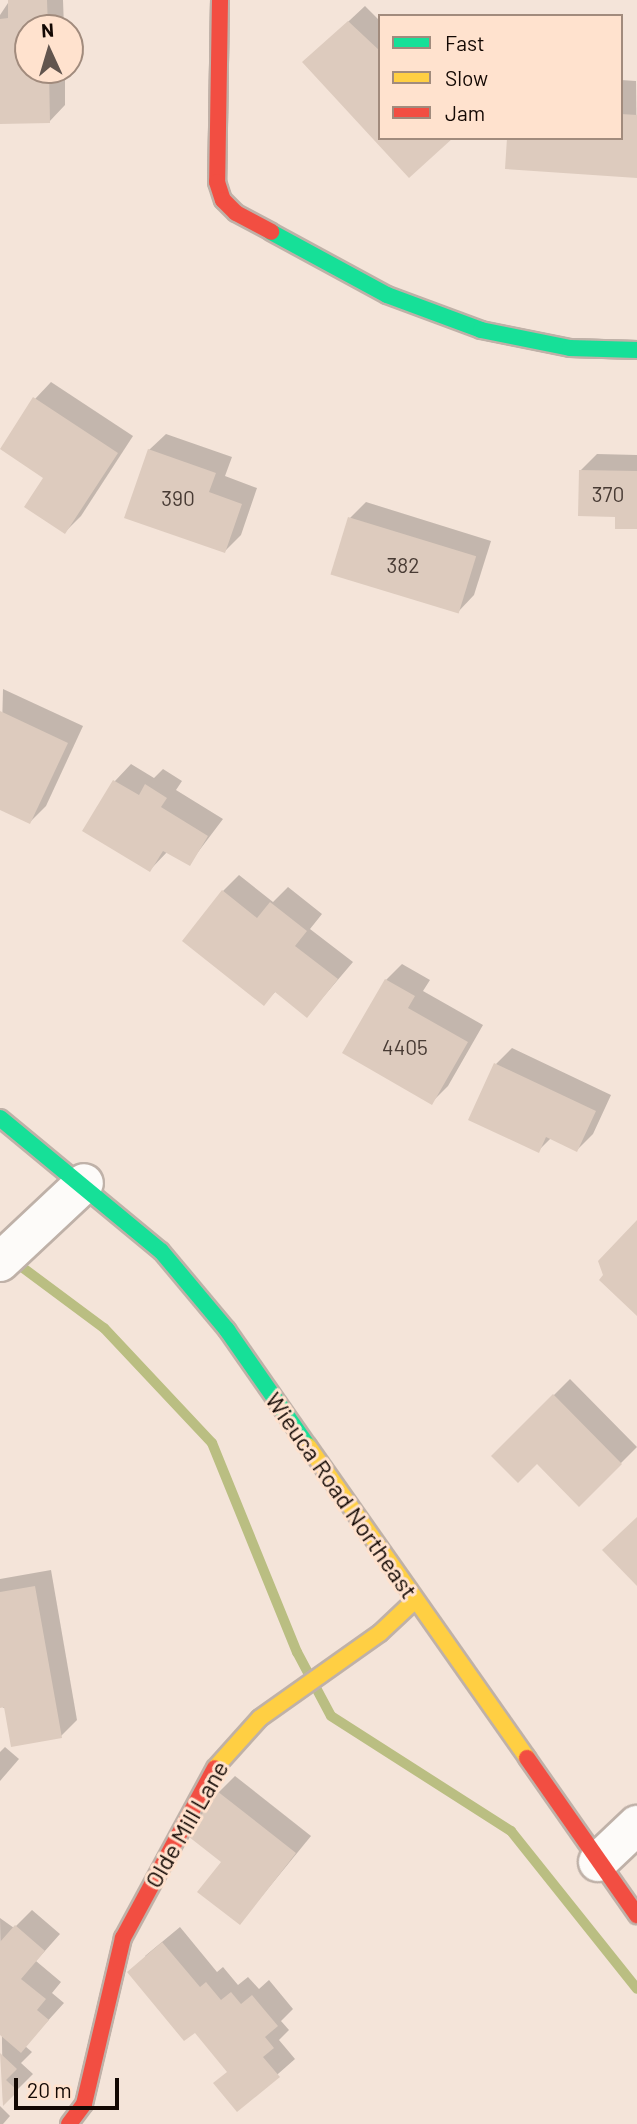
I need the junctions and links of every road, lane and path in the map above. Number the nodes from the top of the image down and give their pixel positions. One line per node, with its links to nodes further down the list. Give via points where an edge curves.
1 (220, 0): 2 (street, via 217,182 223,200 236,213 387,295 481,330 570,348)
2 (637, 350)
3 (0, 1118): 4 (street, Wieuca Road Northeast)
4 (84, 1183): 5 (street); 6 (street, Wieuca Road Northeast, via 161,1251 227,1330)
5 (0, 1262)
6 (415, 1600): 8 (street, Wieuca Road Northeast); 10 (street, Olde Mill Lane, via 380,1633 260,1718 219,1761 123,1938 84,2104)
7 (637, 1825): 8 (street)
8 (598, 1862): 9 (street, Wieuca Road Northeast)
9 (637, 1915)
10 (69, 2124)

